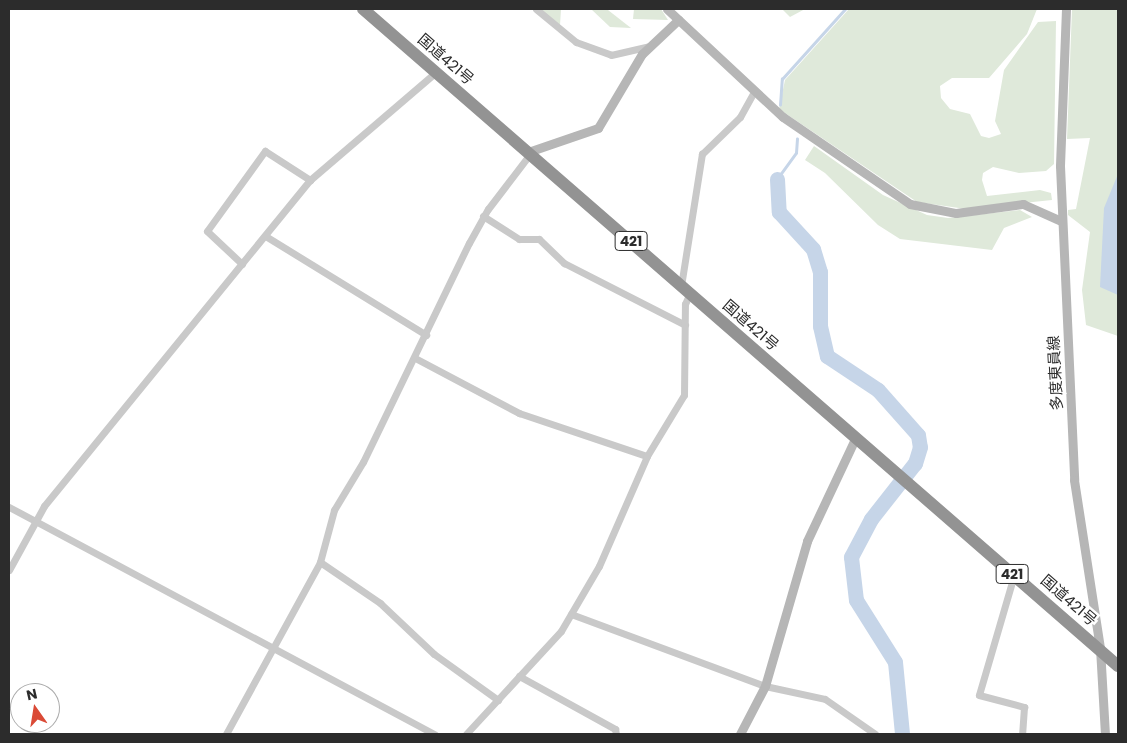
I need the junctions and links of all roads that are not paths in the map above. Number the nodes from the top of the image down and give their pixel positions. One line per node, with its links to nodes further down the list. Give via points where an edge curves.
1 (363, 9): 7 (highway, 国道421号 / 421)
2 (536, 9): 6 (street, via 576,42 602,52 617,55)
3 (668, 9): 5 (street)
4 (1066, 9): 12 (street, 多度東員線)
5 (678, 20): 6 (street); 8 (street)
6 (649, 46): 9 (street, via 598,128)
7 (436, 72): 9 (highway, 国道421号 / 421); 10 (street)
8 (754, 92): 12 (street, via 783,117 910,204 956,213 1023,204); 15 (street, via 740,117 702,154)
9 (529, 153): 11 (street); 15 (highway, 国道421号 / 421)
10 (310, 180): 13 (street); 14 (street, via 266,151 207,231)
11 (483, 216): 16 (street, via 519,239 539,239 564,263); 17 (street)
12 (1061, 221): 28 (street, 多度東員線, via 1074,480)
13 (267, 237): 14 (street); 17 (street)
14 (242, 264): 22 (street, via 69,473)
15 (685, 289): 16 (street); 19 (highway, 国道421号 / 421)
16 (685, 325): 20 (street, via 684,396)
17 (426, 335): 18 (street)
18 (415, 358): 20 (street, via 520,413); 23 (street, via 334,510)
19 (856, 437): 25 (highway, 国道421号 / 421); 31 (street, via 808,541)
20 (647, 456): 26 (street, via 599,566)
21 (9, 507): 22 (street)
22 (35, 521): 24 (street); 27 (street)
23 (320, 562): 27 (street); 32 (street, via 380,603 434,654)
24 (9, 570)
25 (1014, 575): 28 (highway, 国道421号 / 421); 39 (street, via 979,695 1024,707)
26 (571, 614): 30 (street); 31 (street)
27 (272, 647): 33 (street); 34 (street)
28 (1100, 648): 29 (highway, 国道421号 / 421); 40 (street, 多度東員線)
29 (1118, 666)
30 (519, 676): 32 (street); 36 (street, via 615,729)
31 (765, 686): 37 (street); 38 (street, via 825,699)
32 (498, 700): 35 (street)
33 (226, 734)
34 (435, 734)
35 (466, 734)
36 (616, 734)
37 (740, 734)
38 (874, 734)
39 (1022, 734)
40 (1105, 734)

